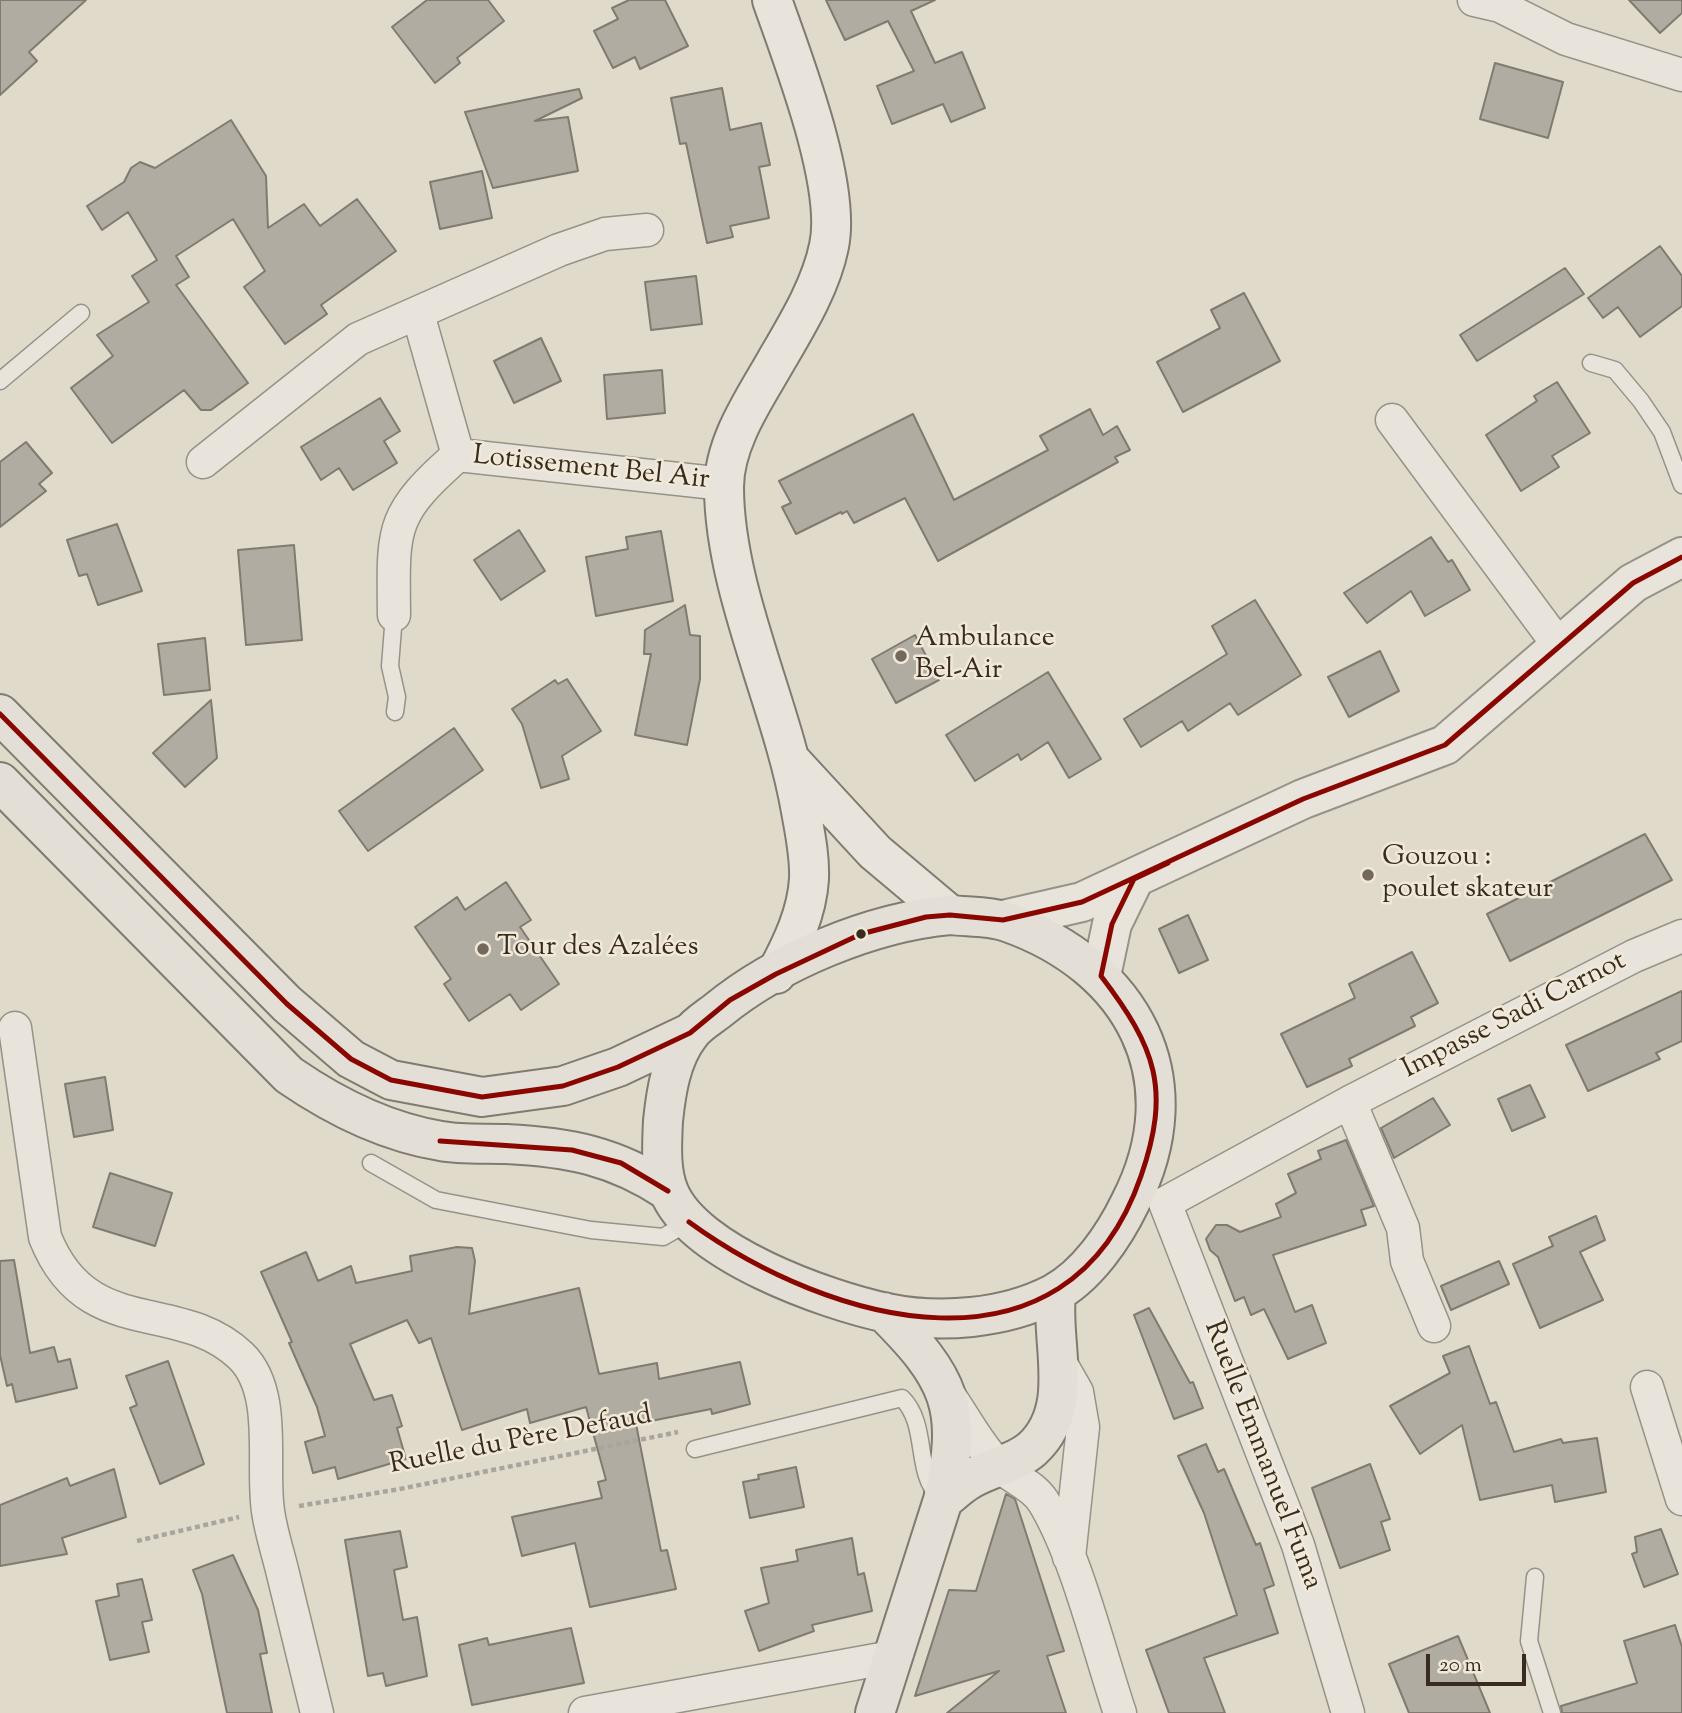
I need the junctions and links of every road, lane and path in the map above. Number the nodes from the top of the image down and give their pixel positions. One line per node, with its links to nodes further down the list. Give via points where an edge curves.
1 (772, 0): 12 (main road, via 825,170 830,245 815,287 745,415)
2 (1474, 0): 3 (street, via 1500,6 1566,39)
3 (1682, 75)
4 (647, 230): 6 (street, via 605,234 559,250)
5 (81, 313): 8 (lane)
6 (418, 314): 10 (street, Lotissement Bel Air); 11 (street, via 358,339)
7 (1591, 363): 13 (lane, via 1615,370 1640,401 1662,432)
8 (0, 381)
9 (1392, 420): 16 (street)
10 (458, 455): 12 (street, Lotissement Bel Air); 15 (street, Lotissement Bel Air, via 427,483 404,513 393,549)
11 (203, 462)
12 (723, 484): 19 (main road, via 728,539)
13 (1682, 485)
14 (1682, 557): 16 (main road, via 1633,583)
15 (394, 614): 17 (lane, via 390,666 397,697)
16 (1560, 647): 21 (main road, via 1445,745 1303,799)
17 (395, 712)
18 (0, 714): 28 (main road, via 287,1004 351,1059 391,1080 482,1097 563,1086 618,1067)
19 (792, 762): 22 (main road, via 875,852); 25 (main road, via 808,879 801,920)
20 (0, 782): 31 (main road, via 289,1075 313,1091 362,1116 441,1141 572,1150 621,1163)
21 (1134, 879): 23 (main road, via 1082,902); 26 (main road, via 1112,924)
22 (950, 915): 23 (main road); 25 (main road, via 873,930)
23 (1003, 920): 26 (main road, via 1069,952)
24 (1682, 936): 29 (street, Impasse Sadi Carnot, via 1634,956)
25 (776, 974): 28 (main road, via 730,1000)
26 (1101, 976): 32 (main road, via 1125,1007 1154,1071 1156,1125)
27 (15, 1028): 45 (street, via 45,1237 56,1265 97,1300 218,1339 242,1357 265,1410)
28 (690, 1033): 31 (main road, via 673,1066 665,1101 661,1146)
29 (1350, 1102): 32 (street, Impasse Sadi Carnot); 36 (street, via 1403,1228 1408,1261)
30 (371, 1163): 33 (lane, via 436,1200 591,1230 663,1237)
31 (668, 1191): 33 (main road)
32 (1150, 1197): 34 (main road); 54 (street, Ruelle Emmanuel Fuma, via 1298,1545)
33 (689, 1222): 35 (main road, via 745,1261 810,1289)
34 (1056, 1293): 35 (main road, via 972,1317 922,1318); 37 (main road, via 1053,1315)
35 (884, 1312): 39 (main road, via 932,1363)
36 (1434, 1326)
37 (1060, 1364): 42 (main road, via 1054,1417 1032,1449); 47 (street, via 1077,1392 1083,1427)
38 (1647, 1387): 43 (street)
39 (947, 1393): 42 (street); 44 (main road, via 951,1435)
40 (683, 1431): 45 (path, Ruelle du Père Defaud)
41 (695, 1449): 44 (lane, via 902,1398 911,1407 923,1446 928,1486)
42 (999, 1466): 44 (main road, via 969,1480); 47 (street, via 1042,1500)
43 (1682, 1499)
44 (943, 1500): 49 (main road)
45 (268, 1511): 46 (path, Ruelle du Père Defaud); 50 (street)
46 (137, 1541)
47 (1069, 1558): 53 (street)
48 (1535, 1577): 55 (lane, via 1530,1641)
49 (892, 1657): 51 (street); 52 (main road)
50 (317, 1713)
51 (584, 1713)
52 (875, 1713)
53 (1119, 1713)
54 (1349, 1713)
55 (1552, 1713)

